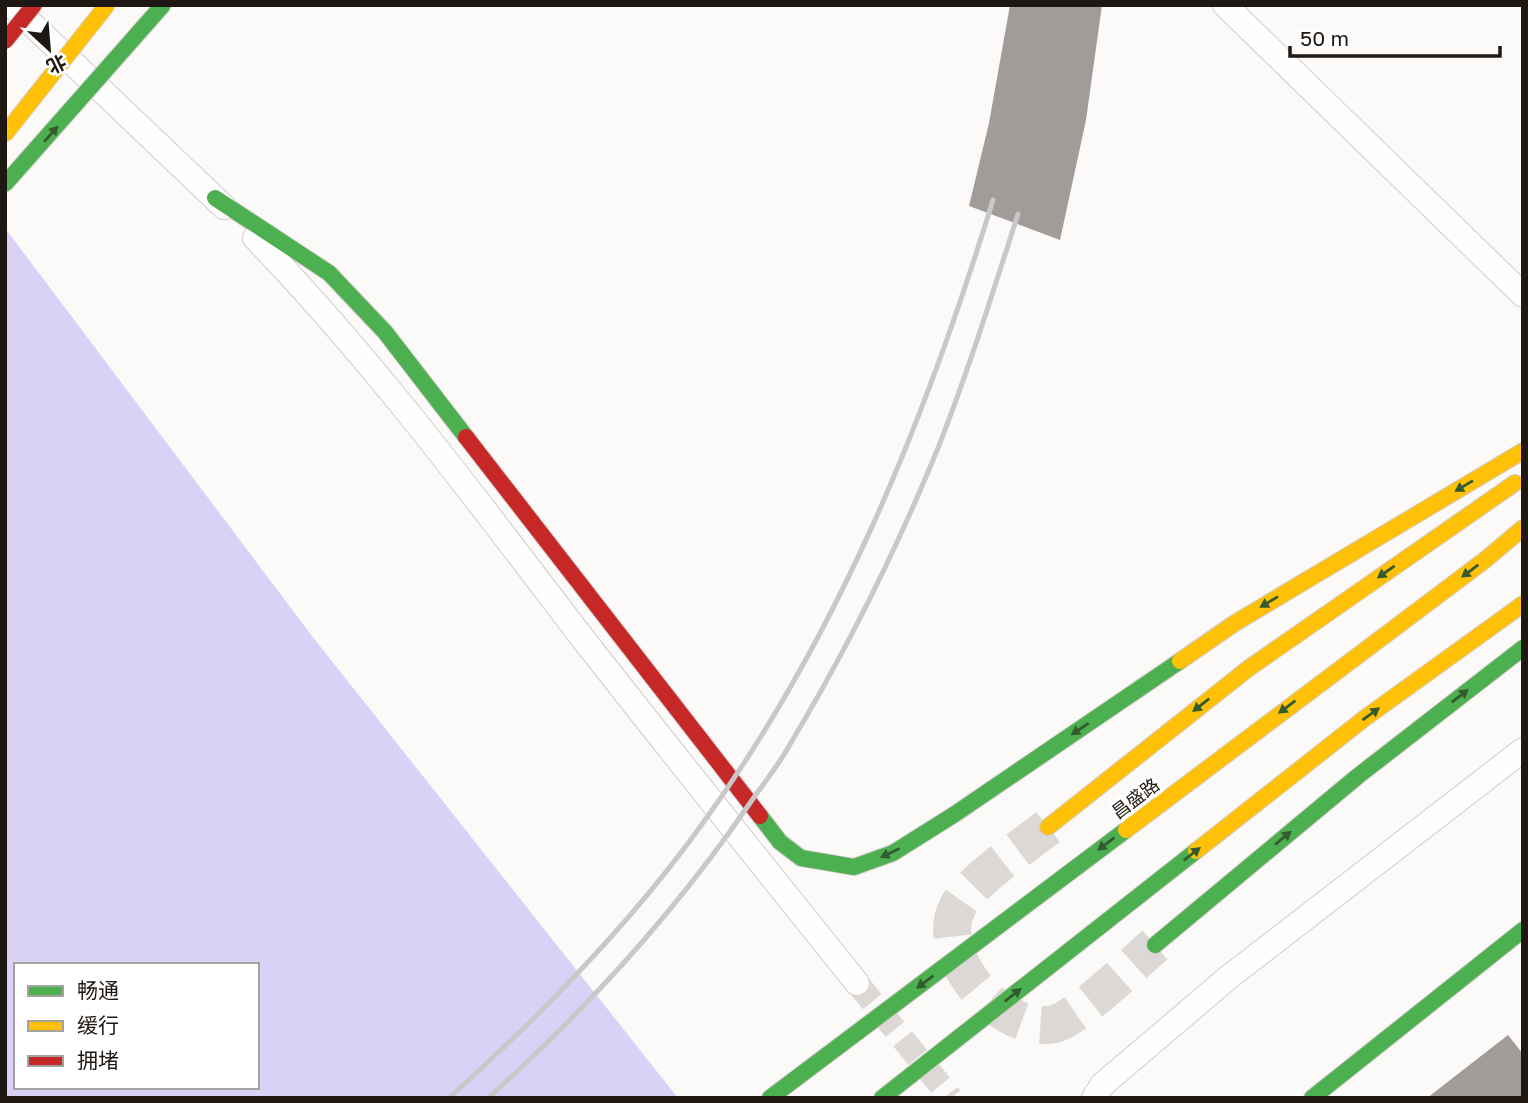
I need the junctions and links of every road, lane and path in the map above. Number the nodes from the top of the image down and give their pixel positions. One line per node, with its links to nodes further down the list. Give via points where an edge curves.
1 (13, 5): 9 (street)
2 (34, 5): 6 (main road, bridge)
3 (107, 5): 7 (main road, bridge)
4 (163, 5): 8 (main road, one-way to 4, bridge)
5 (1225, 5): 10 (street)
6 (5, 41)
7 (5, 134)
8 (5, 184)
9 (215, 198): 11 (main road, one-way to 9, via 1235,623 893,853 854,867 801,858 780,842 385,332 328,273); 20 (street, via 401,401 641,713)
10 (1523, 295)
11 (1523, 451)
12 (1523, 478): 17 (main road, one-way to 17, via 1249,668)
13 (1523, 528): 21 (main road, 昌盛路, one-way to 21)
14 (1523, 604): 22 (main road, one-way to 14, via 1365,718)
15 (1523, 648): 19 (main road, one-way to 15, via 1358,776)
16 (1523, 750): 23 (street, via 1230,977 1102,1085)
17 (1048, 827)
18 (1523, 930): 24 (main road)
19 (1155, 945)
20 (857, 983)
21 (770, 1098)
22 (882, 1098)
23 (1094, 1098)
24 (1312, 1098)

